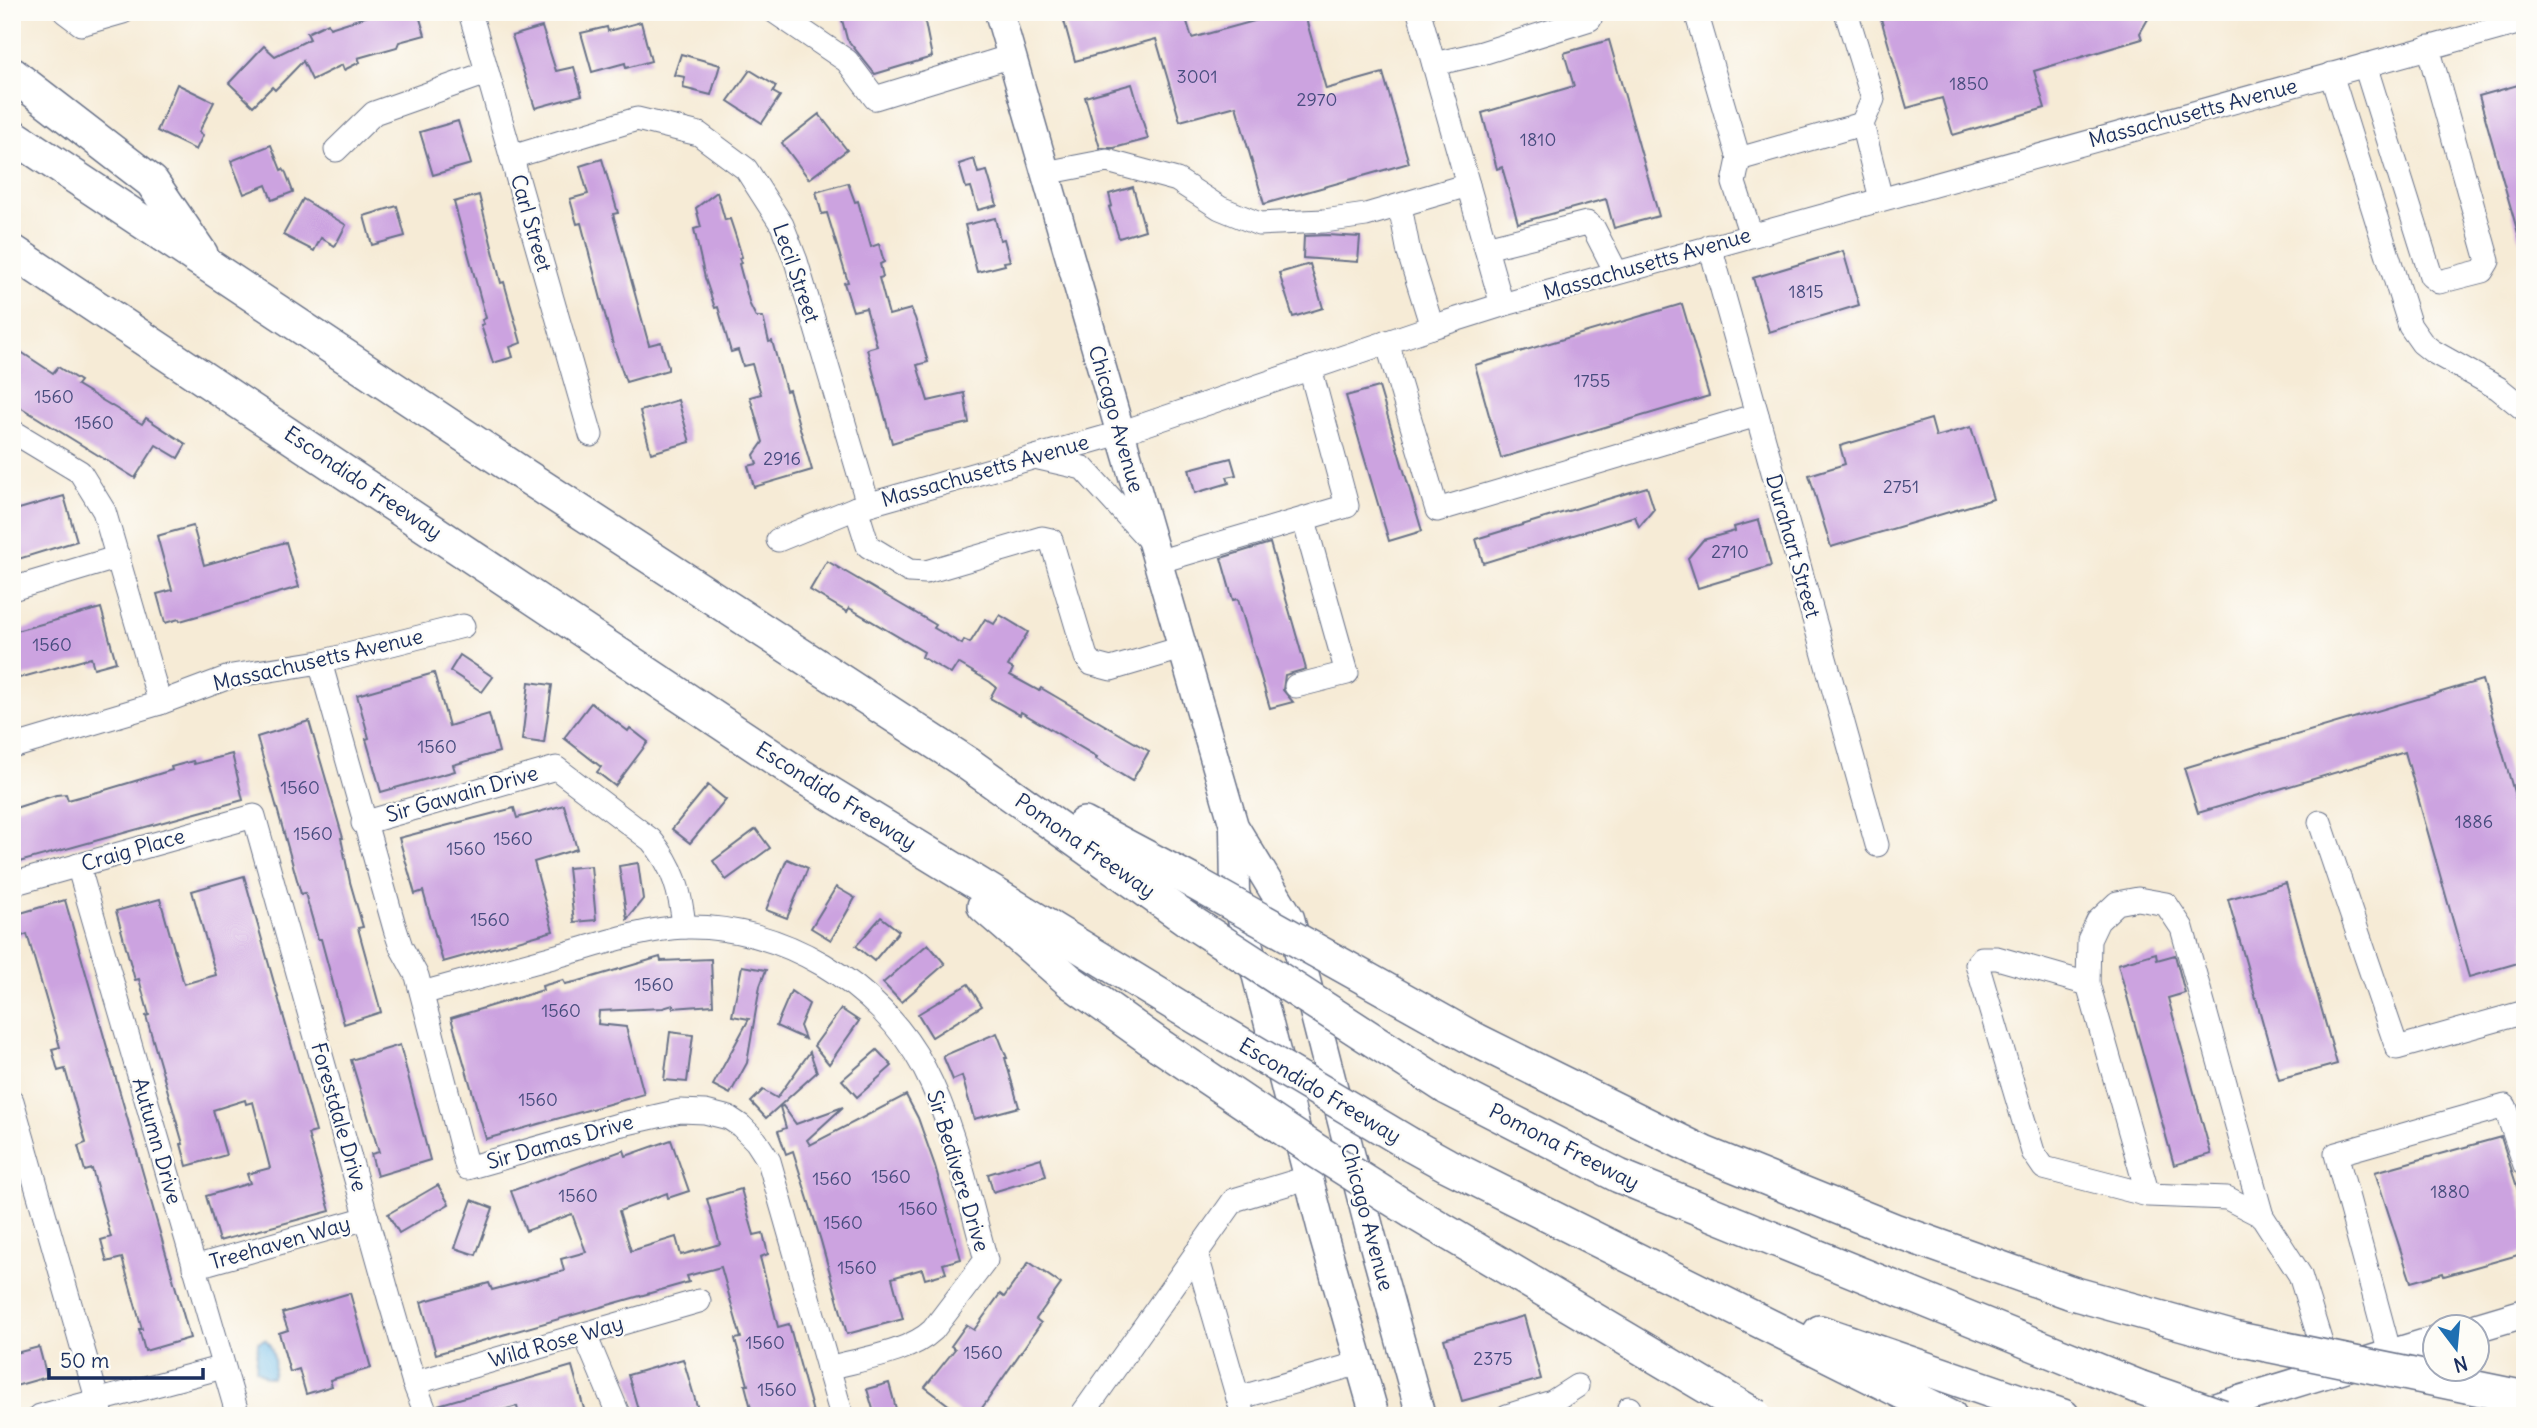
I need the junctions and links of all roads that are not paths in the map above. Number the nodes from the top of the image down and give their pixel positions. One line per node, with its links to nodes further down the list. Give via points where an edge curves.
1 (65, 12): 2 (street, via 81,24)
2 (123, 12)
3 (470, 12): 15 (street, Carl Street)
4 (775, 12): 12 (street, via 847,61 875,98)
5 (999, 12): 12 (main road, Chicago Avenue)
6 (1419, 12): 13 (street)
7 (1696, 12): 22 (street)
8 (1846, 12): 18 (street, via 1873,99)
9 (1590, 19): 13 (street)
10 (2525, 20): 11 (street, Massachusetts Avenue)
11 (2428, 47): 14 (street, Massachusetts Avenue); 14 (street, via 2488,261 2482,271 2439,282 2431,276)
12 (1012, 56): 23 (main road, Chicago Avenue)
13 (1434, 64): 24 (street)
14 (2365, 65): 17 (street, Massachusetts Avenue)
15 (487, 73): 20 (street, via 374,113); 21 (street, Carl Street)
16 (12, 74): 32 (highway, via 152,182)
17 (2331, 74): 25 (street, Massachusetts Avenue); 39 (street, via 2410,326 2432,351 2498,388)
18 (1861, 124): 22 (street); 25 (street)
19 (12, 135): 32 (highway)
20 (336, 149)
21 (512, 157): 43 (street, Carl Street); 45 (street, Lecil Street, via 637,119 699,134 746,169 782,225 796,261)
22 (1739, 159): 27 (street, via 1734,183)
23 (1045, 173): 26 (street, via 1107,161 1177,180 1220,208 1259,224 1324,221); 42 (main road, Chicago Avenue)
24 (1468, 185): 26 (street); 29 (street)
25 (1881, 199): 27 (street, Massachusetts Avenue)
26 (1400, 206): 35 (street)
27 (1751, 235): 28 (street, Massachusetts Avenue)
28 (1710, 246): 33 (street, Massachusetts Avenue); 40 (street, Durahart Street)
29 (1486, 248): 33 (street, via 1587,223); 34 (street)
30 (12, 251): 37 (highway, Escondido Freeway)
31 (12, 267): 37 (highway)
32 (210, 267): 57 (highway)
33 (1616, 272): 34 (street, Massachusetts Avenue)
34 (1502, 305): 35 (street, Massachusetts Avenue)
35 (1432, 327): 36 (street, Massachusetts Avenue)
36 (1387, 342): 38 (street, Massachusetts Avenue); 40 (street, via 1437,510)
37 (168, 354): 62 (highway, Escondido Freeway, via 800,775)
38 (1310, 368): 42 (street, Massachusetts Avenue); 46 (street, via 1347,503 1345,508)
39 (2525, 410)
40 (1757, 415): 63 (street, Durahart Street)
41 (12, 431): 49 (street, via 80,472 104,511)
42 (1119, 433): 44 (street, Massachusetts Avenue); 48 (main road, Chicago Avenue)
43 (591, 435)
44 (1036, 457): 45 (street, Massachusetts Avenue); 48 (street, via 1083,468)
45 (862, 506): 47 (street, Massachusetts Avenue); 52 (street, Lecil Street, via 868,545 909,571 926,572 1042,538 1051,540 1091,664 1111,669)
46 (1304, 520): 48 (street); 54 (street, via 1347,673)
47 (778, 540)
48 (1154, 552): 52 (main road, Chicago Avenue)
49 (119, 557): 50 (street); 55 (street)
50 (12, 589)
51 (463, 626): 53 (street, Massachusetts Avenue)
52 (1182, 648): 61 (main road, Chicago Avenue)
53 (320, 662): 55 (street, Massachusetts Avenue, via 232,676); 59 (street, Sir Damas Drive)
54 (1296, 685)
55 (160, 703): 56 (street, Massachusetts Avenue)
56 (12, 747)
57 (967, 763): 91 (highway, bridge, via 1195,883 1474,1039 1704,1153 1894,1230 2071,1293 2238,1339); 107 (highway, Pomona Freeway, bridge, via 1188,920 1447,1087 1619,1176 2139,1387)
58 (254, 816): 64 (street, Craig Place); 75 (street, Forestdale Drive)
59 (363, 822): 66 (street, Sir Gawain Drive, via 556,768 662,853 676,881); 68 (street, Sir Damas Drive, via 401,947)
60 (2320, 822): 69 (street, via 2397,1048)
61 (1234, 826): 72 (main road, Chicago Avenue, via 1235,892); 102 (main road, Chicago Avenue, via 1290,918)
62 (911, 842): 78 (highway, Escondido Freeway, bridge, via 1410,1145); 104 (highway, bridge, via 1071,982 1159,1045 1413,1212)
63 (1877, 845)
64 (78, 865): 65 (street, Craig Place); 77 (street, Autumn Drive)
65 (12, 884)
66 (684, 927): 68 (street, Sir Bedivere Drive, via 618,939); 87 (street, Sir Bedivere Drive, via 723,929 760,938 821,963 848,980 880,1007 905,1038 949,1126 986,1260 923,1340)
67 (2088, 984): 73 (street); 73 (street, via 1997,958 1982,958 1977,964 2033,1152 2044,1168); 74 (street, via 2089,940 2098,921 2116,903 2137,899 2166,904 2182,928)
68 (422, 993): 87 (street, Sir Damas Drive, via 467,1168 680,1111 705,1112 741,1126 769,1161)
69 (2525, 1012)
70 (12, 1101): 93 (street)
71 (2525, 1165): 84 (street, via 2505,1106 2336,1154)
72 (1310, 1177): 76 (street, via 1234,1200); 85 (main road, Chicago Avenue)
73 (2148, 1195): 74 (street, via 2227,1198)
74 (2262, 1216): 88 (street, via 2300,1275)
75 (367, 1218): 77 (street, Treehaven Way); 89 (street, Forestdale Drive)
76 (1196, 1254): 92 (street); 100 (street)
77 (194, 1267): 86 (street, Autumn Drive)
78 (1692, 1288): 94 (highway); 105 (highway)
79 (699, 1301): 82 (street, Wild Rose Way)
80 (2525, 1313): 81 (main road)
81 (2492, 1323)
82 (585, 1335): 89 (street, Wild Rose Way); 98 (street)
83 (2422, 1344): 84 (main road)
84 (2389, 1354): 88 (main road)
85 (1360, 1363): 92 (street); 101 (main road, Chicago Avenue)
86 (223, 1367): 93 (street); 96 (street, Autumn Drive)
87 (828, 1368): 99 (street, Sir Damas Drive)
88 (2330, 1373): 106 (main road)
89 (414, 1382): 97 (street, Forestdale Drive)
90 (1577, 1386): 103 (street, via 1552,1402)
91 (2525, 1398)
92 (1241, 1407)
93 (99, 1408): 95 (street)
94 (2058, 1414)
95 (40, 1416)
96 (238, 1416)
97 (427, 1416)
98 (619, 1416)
99 (842, 1416)
100 (1081, 1416)
101 (1375, 1416)
102 (1421, 1416)
103 (1507, 1416)
104 (1756, 1416)
105 (1950, 1416)
106 (2188, 1416)
107 (2222, 1416)

